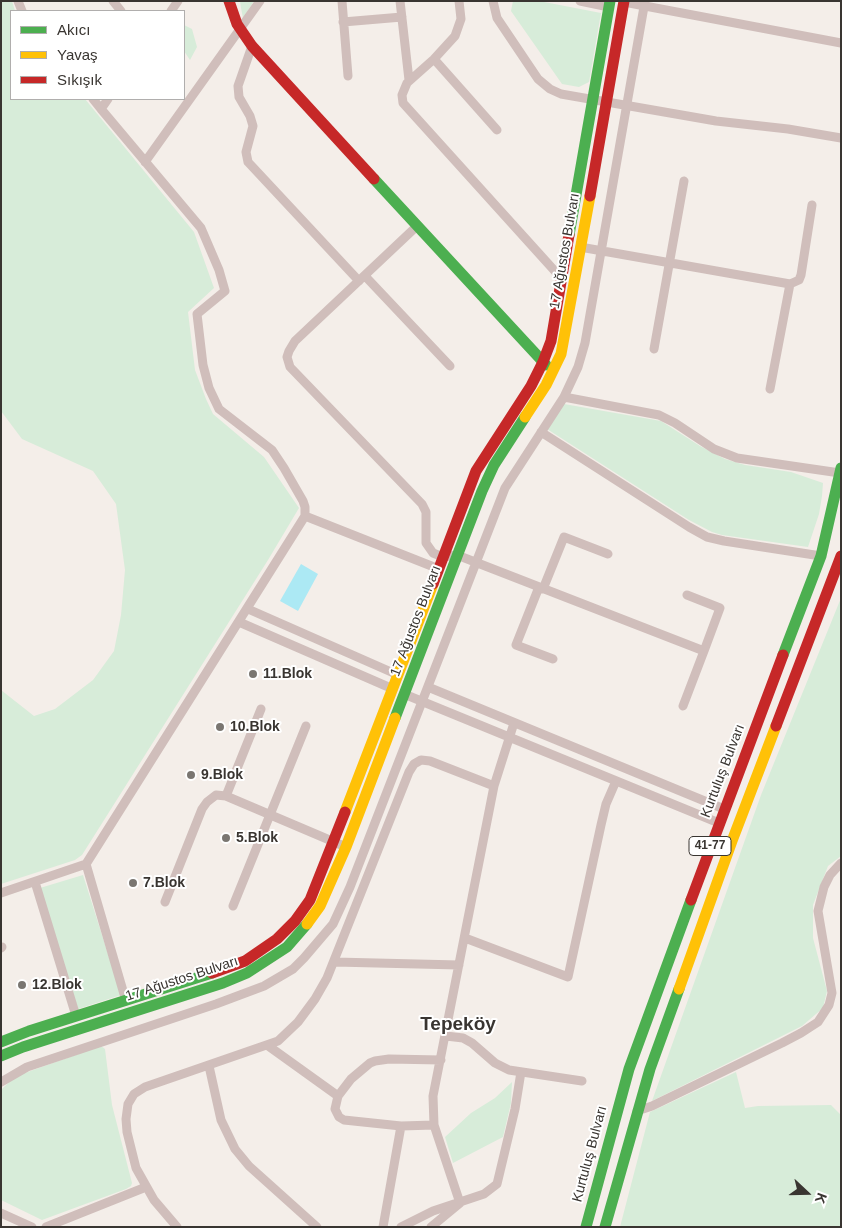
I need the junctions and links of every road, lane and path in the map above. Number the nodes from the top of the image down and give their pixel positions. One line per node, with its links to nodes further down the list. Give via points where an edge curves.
1 (229, 1): 13 (main road)
2 (260, 1): 13 (street)
3 (342, 1): 12 (street)
4 (400, 1): 11 (street)
5 (459, 1): 16 (street, via 461,18 458,30 450,44)
6 (493, 1): 21 (street, via 497,18 538,79 561,94)
7 (580, 1): 10 (street)
8 (624, 1): 9 (street); 22 (main road, 17 Ağustos Bulvarı)
9 (645, 3): 14 (street); 23 (street)
10 (610, 4): 21 (main road, 17 Ağustos Bulvarı)
11 (402, 17): 12 (street); 18 (street)
12 (343, 22): 17 (street)
13 (240, 30): 15 (main road); 27 (street)
14 (841, 43)
15 (252, 46): 30 (main road); 34 (street, via 238,86 239,97 252,121 246,152 248,162)
16 (434, 58): 18 (street); 25 (street)
17 (348, 76)
18 (409, 80): 35 (street, via 402,95 405,106)
19 (94, 100): 24 (street)
20 (107, 100): 24 (street)
21 (594, 100): 22 (street); 35 (main road, 17 Ağustos Bulvarı)
22 (606, 102): 23 (street); 31 (main road, 17 Ağustos Bulvarı)
23 (627, 105): 26 (street); 32 (street)
24 (101, 109): 27 (street)
25 (497, 130)
26 (841, 138)
27 (145, 162): 45 (street, via 200,228 216,261 225,291 197,314 203,365 215,402 223,413 272,450 306,507)
28 (684, 181): 33 (street)
29 (812, 205): 36 (street, via 801,275 799,280)
30 (418, 226): 34 (street); 38 (main road)
31 (580, 247): 32 (street); 40 (main road, 17 Ağustos Bulvarı, via 565,339)
32 (601, 251): 33 (street); 42 (street, via 581,359)
33 (670, 263): 36 (street); 37 (street)
34 (362, 279): 39 (street); 50 (street, via 296,341 289,350 288,362 422,504 426,512 427,547)
35 (562, 279): 38 (main road, 17 Ağustos Bulvarı, via 554,331)
36 (790, 284): 41 (street)
37 (654, 349)
38 (543, 362): 40 (main road); 50 (main road, 17 Ağustos Bulvarı, via 480,462)
39 (450, 366)
40 (553, 372): 47 (main road, 17 Ağustos Bulvarı, via 488,478)
41 (770, 389)
42 (564, 397): 43 (street); 44 (street, via 659,415 718,451 737,458)
43 (541, 432): 48 (street, via 707,537); 51 (street, via 506,488)
44 (840, 470): 48 (main road, Kurtuluş Bulvarı / 41-77)
45 (305, 516): 52 (street); 55 (street)
46 (608, 554): 53 (street, via 564,536)
47 (457, 555): 50 (street); 51 (street); 62 (main road, 17 Ağustos Bulvarı)
48 (821, 556): 74 (main road, Kurtuluş Bulvarı / 41-77)
49 (841, 556): 100 (main road, 41-77, via 735,832)
50 (444, 557): 52 (main road, 17 Ağustos Bulvarı)
51 (476, 562): 53 (street); 60 (street)
52 (439, 569): 59 (main road, 17 Ağustos Bulvarı)
53 (541, 588): 57 (street); 58 (street, via 516,645)
54 (687, 594): 57 (street, via 720,608)
55 (248, 608): 56 (street); 59 (street)
56 (239, 622): 61 (street); 80 (street)
57 (704, 651): 64 (street)
58 (553, 659)
59 (398, 675): 61 (main road, 17 Ağustos Bulvarı)
60 (428, 687): 63 (street); 66 (street)
61 (393, 689): 77 (main road, 17 Ağustos Bulvarı)
62 (404, 694): 63 (street); 78 (main road, 17 Ağustos Bulvarı)
63 (422, 702): 68 (street); 98 (street, via 343,905 325,934 298,964 264,986 27,1067)
64 (683, 706)
65 (261, 709): 73 (street)
66 (514, 723): 68 (street); 69 (street)
67 (306, 726): 75 (street)
68 (508, 738): 70 (street); 72 (street)
69 (611, 763): 70 (street); 74 (street)
70 (605, 777): 71 (street)
71 (616, 782): 76 (street); 85 (street, via 601,824 568,977)
72 (494, 786): 85 (street); 86 (street, via 430,761 421,760 414,764)
73 (226, 796): 75 (street); 83 (street, via 216,795 205,805)
74 (724, 809): 76 (main road, Kurtuluş Bulvarı / 41-77)
75 (270, 815): 77 (street); 84 (street)
76 (719, 823): 113 (main road, Kurtuluş Bulvarı / 41-77, via 629,1069)
77 (334, 842): 78 (street); 88 (main road, 17 Ağustos Bulvarı, via 304,910 266,948 234,965)
78 (346, 847): 93 (main road, 17 Ağustos Bulvarı, via 315,914 287,947 259,967 222,983)
79 (841, 863): 100 (street, via 824,887 818,911 832,994 818,1022 782,1043)
80 (86, 864): 81 (street); 88 (street)
81 (35, 882): 82 (street); 89 (street)
82 (1, 893)
83 (165, 902)
84 (233, 906)
85 (465, 938): 87 (street)
86 (335, 962): 87 (street); 92 (street, via 322,989 305,1012 284,1036)
87 (459, 965): 90 (street)
88 (126, 1001): 89 (main road, 17 Ağustos Bulvarı)
89 (76, 1016): 91 (main road, 17 Ağustos Bulvarı)
90 (446, 1036): 94 (street); 96 (street, via 468,1040 495,1063)
91 (1, 1042)
92 (267, 1045): 95 (street); 99 (street)
93 (1, 1056)
94 (441, 1060): 99 (street, via 375,1061 351,1079); 101 (street, via 433,1096)
95 (209, 1066): 103 (street, via 145,1087 131,1099 126,1110 127,1132 136,1168); 109 (street, via 221,1120 234,1149)
96 (521, 1072): 97 (street); 104 (street, via 497,1184 489,1192)
97 (582, 1081)
98 (1, 1082)
99 (338, 1096): 102 (street, via 335,1109 344,1120)
100 (637, 1111): 114 (main road, 41-77)
101 (434, 1125): 102 (street); 104 (street)
102 (401, 1126): 110 (street)
103 (146, 1187): 107 (street); 108 (street)
104 (460, 1203): 111 (street, via 433,1211); 112 (street)
105 (1, 1213): 106 (street)
106 (32, 1227)
107 (46, 1227)
108 (178, 1227)
109 (317, 1227)
110 (384, 1227)
111 (401, 1227)
112 (431, 1227)
113 (586, 1227)
114 (605, 1227)

